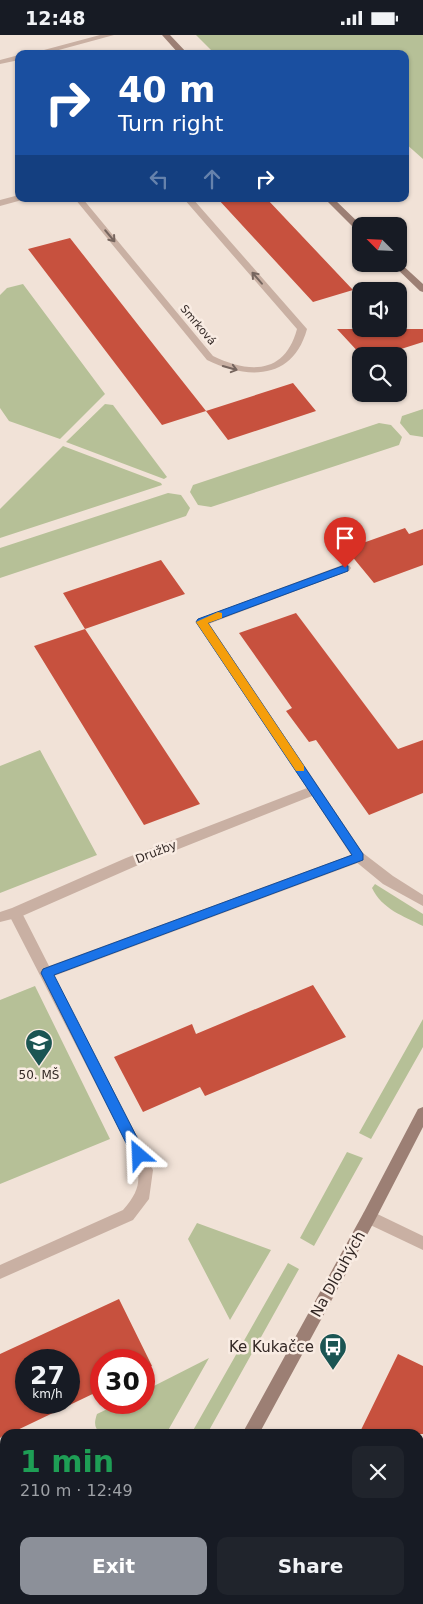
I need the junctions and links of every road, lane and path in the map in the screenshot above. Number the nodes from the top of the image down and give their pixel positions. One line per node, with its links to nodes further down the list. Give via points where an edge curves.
1 (110, 35): 3 (street)
2 (166, 35): 4 (street)
3 (49, 50)
4 (180, 50)
5 (15, 58): 6 (street)
6 (0, 62)
7 (15, 199): 11 (street)
8 (81, 202): 9 (street, Smrková, one-way to 9, via 210,358 239,370 259,370 276,365 296,350 301,342 302,329)
9 (191, 202)
10 (332, 202): 12 (street)
11 (0, 203)
12 (352, 221)
13 (406, 273): 14 (street)
14 (423, 289)
15 (345, 568): 16 (street, via 202,622)
16 (315, 790): 17 (street); 19 (street, Družby, via 131,862)
17 (359, 857): 18 (street, via 388,881); 21 (street)
18 (423, 901)
19 (15, 913): 20 (street, Družby); 21 (street)
20 (0, 917)
21 (47, 973): 25 (street, via 146,1170 142,1199 128,1215)
22 (423, 1113): 23 (street, Na Dlouhých)
23 (369, 1217): 24 (street); 26 (street, Na Dlouhých)
24 (423, 1243)
25 (0, 1272)
26 (253, 1429)

